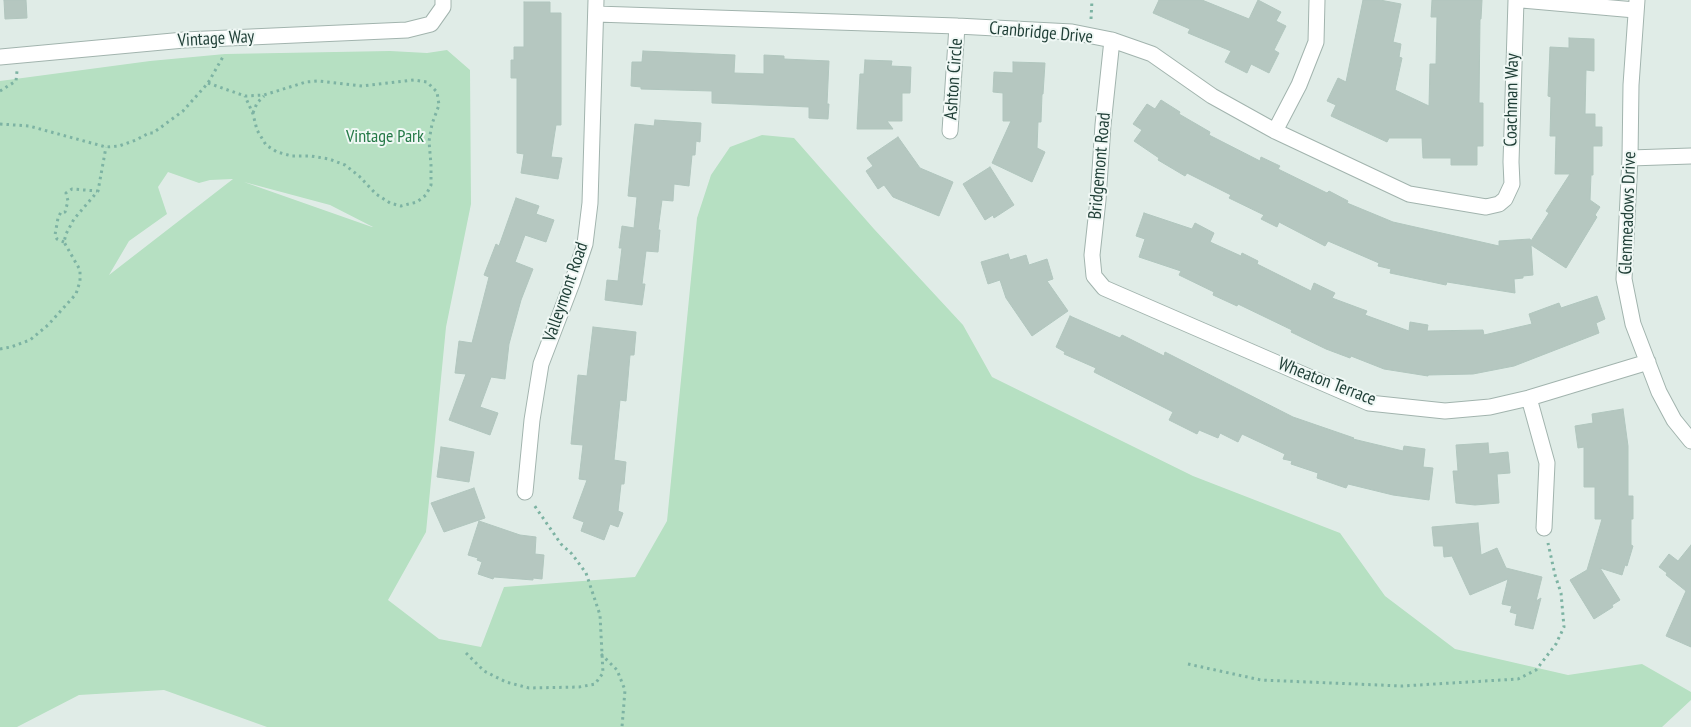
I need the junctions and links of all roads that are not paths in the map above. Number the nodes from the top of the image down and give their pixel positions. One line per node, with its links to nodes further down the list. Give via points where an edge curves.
1 (443, 0): 9 (street, Vintage Way, via 443,7 432,24 407,30 184,40)
2 (1317, 0): 11 (street, via 1316,42 1299,85)
3 (1516, 0): 14 (street, Coachman Way, via 1512,184)
4 (1522, 0): 5 (street)
5 (1636, 5): 13 (street, Glenmeadows Drive)
6 (596, 7): 7 (street, Cranbridge Drive); 19 (street, Valleymont Road, via 590,202 585,244 541,364)
7 (957, 26): 8 (street, Cranbridge Drive, via 1072,32); 10 (street, Ashton Circle)
8 (1112, 40): 11 (street, Cranbridge Drive, via 1152,54 1212,96); 15 (street, Bridgemont Road, via 1092,255 1094,276)
9 (0, 57)
10 (950, 131)
11 (1275, 131): 14 (street, Cranbridge Drive, via 1409,194 1486,207)
12 (1691, 156): 13 (street)
13 (1630, 158): 16 (street, Glenmeadows Drive, via 1624,279 1633,324)
14 (1505, 199)
15 (1104, 288): 17 (street, Wheaton Terrace, via 1369,403 1445,411 1490,407)
16 (1648, 362): 17 (street, Wheaton Terrace); 18 (street, Glenmeadows Drive, via 1658,392)
17 (1528, 398): 20 (street, via 1547,463)
18 (1691, 441)
19 (525, 492)
20 (1544, 528)

